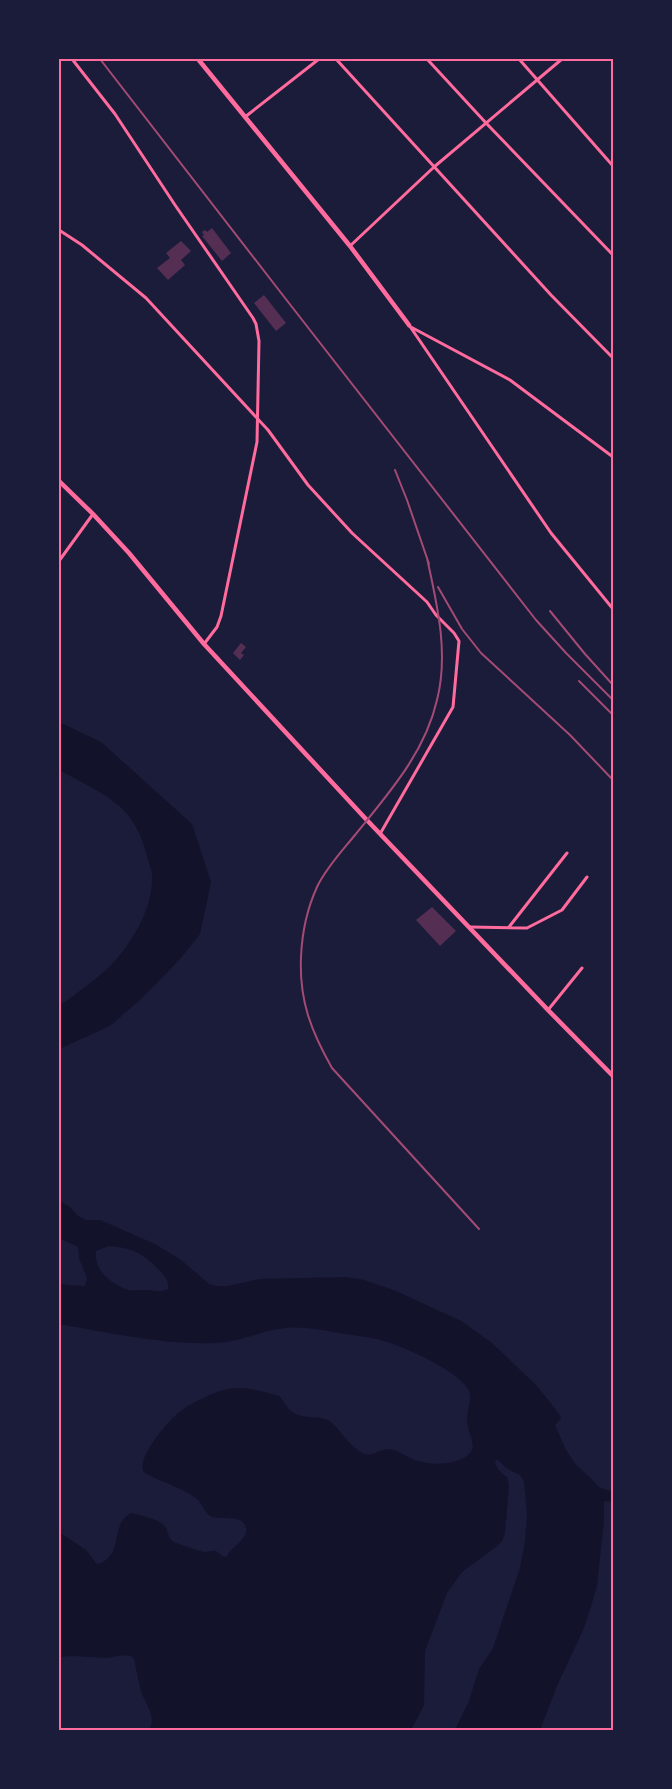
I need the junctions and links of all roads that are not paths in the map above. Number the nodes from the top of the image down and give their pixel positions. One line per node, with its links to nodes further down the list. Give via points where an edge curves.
1 (72, 59): 18 (street, via 120,121 253,318 259,341)
2 (198, 59): 9 (street)
3 (319, 59): 9 (street)
4 (336, 59): 12 (street)
5 (427, 59): 10 (street)
6 (519, 59): 8 (street)
7 (562, 59): 8 (street)
8 (538, 79): 10 (street); 11 (street)
9 (245, 117): 14 (street)
10 (486, 123): 12 (street); 15 (street)
11 (613, 166)
12 (434, 167): 14 (street); 17 (street)
13 (59, 230): 18 (street, via 146,298)
14 (350, 246): 16 (street)
15 (613, 255)
16 (409, 325): 19 (street, via 510,380); 23 (street, via 551,533)
17 (613, 358)
18 (258, 420): 24 (street, via 257,442 221,616); 25 (street, via 308,485 352,534 427,602 459,642 453,707)
19 (613, 457)
20 (59, 481): 21 (street)
21 (93, 514): 22 (street); 24 (street)
22 (59, 560)
23 (613, 609)
24 (204, 644): 25 (street)
25 (380, 834): 28 (street)
26 (568, 853): 29 (street)
27 (587, 877): 29 (street, via 562,910 527,928)
28 (469, 927): 29 (street); 31 (street)
29 (509, 928)
30 (582, 968): 31 (street)
31 (548, 1010): 32 (street)
32 (613, 1076)

